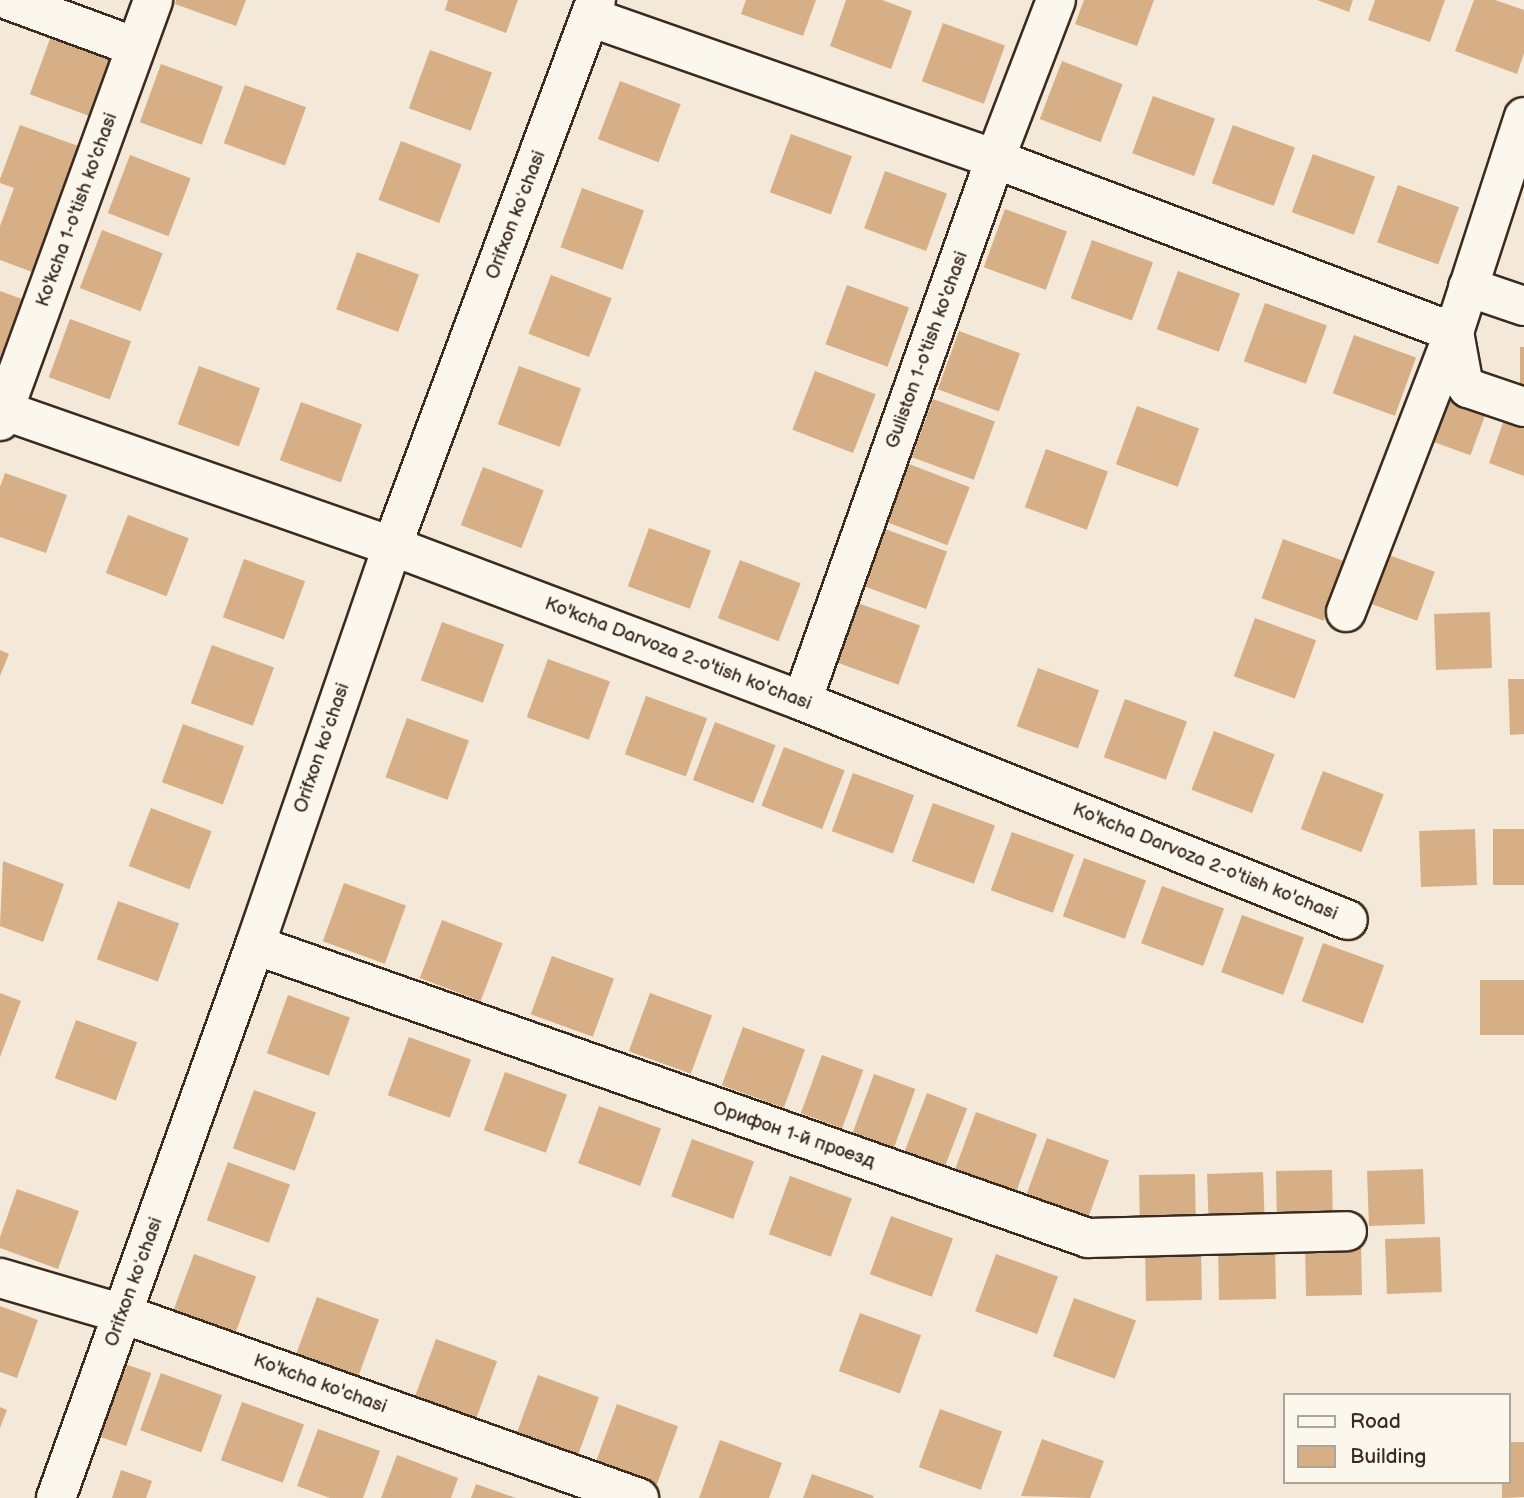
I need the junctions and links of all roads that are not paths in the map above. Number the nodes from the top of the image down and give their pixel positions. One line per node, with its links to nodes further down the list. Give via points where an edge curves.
1 (8, 0): 5 (street)
2 (153, 0): 5 (street, Ko'kcha 1-o'tish ko'chasi)
3 (1056, 0): 7 (street, Guliston 1-o'tish ko'chasi)
4 (593, 9): 7 (street); 13 (street, Orifxon koʻchasi)
5 (136, 47): 12 (street, Ko'kcha 1-o'tish ko'chasi)
6 (1524, 117): 8 (street)
7 (995, 159): 10 (street); 15 (street, Guliston 1-o'tish ko'chasi)
8 (1468, 287): 9 (street); 10 (street)
9 (1524, 306)
10 (1454, 332): 11 (street, via 1468,388); 14 (street)
11 (1524, 407)
12 (1, 413): 13 (street, Ko'kcha Darvoza 2-o'tish ko'chasi)
13 (391, 546): 15 (street, Ko'kcha Darvoza 2-o'tish ko'chasi); 17 (street, Orifxon koʻchasi)
14 (1346, 612)
15 (802, 701): 16 (street, Ko'kcha Darvoza 2-o'tish ko'chasi)
16 (1348, 919)
17 (255, 945): 18 (street, Орифон 1-й проезд, via 1081,1237); 20 (street, Orifxon koʻchasi)
18 (1347, 1231)
19 (0, 1278): 20 (street, Ko'kcha ko'chasi)
20 (123, 1314): 21 (street, Orifxon koʻchasi); 22 (street, Ko'kcha ko'chasi)
21 (56, 1498)
22 (639, 1498)

